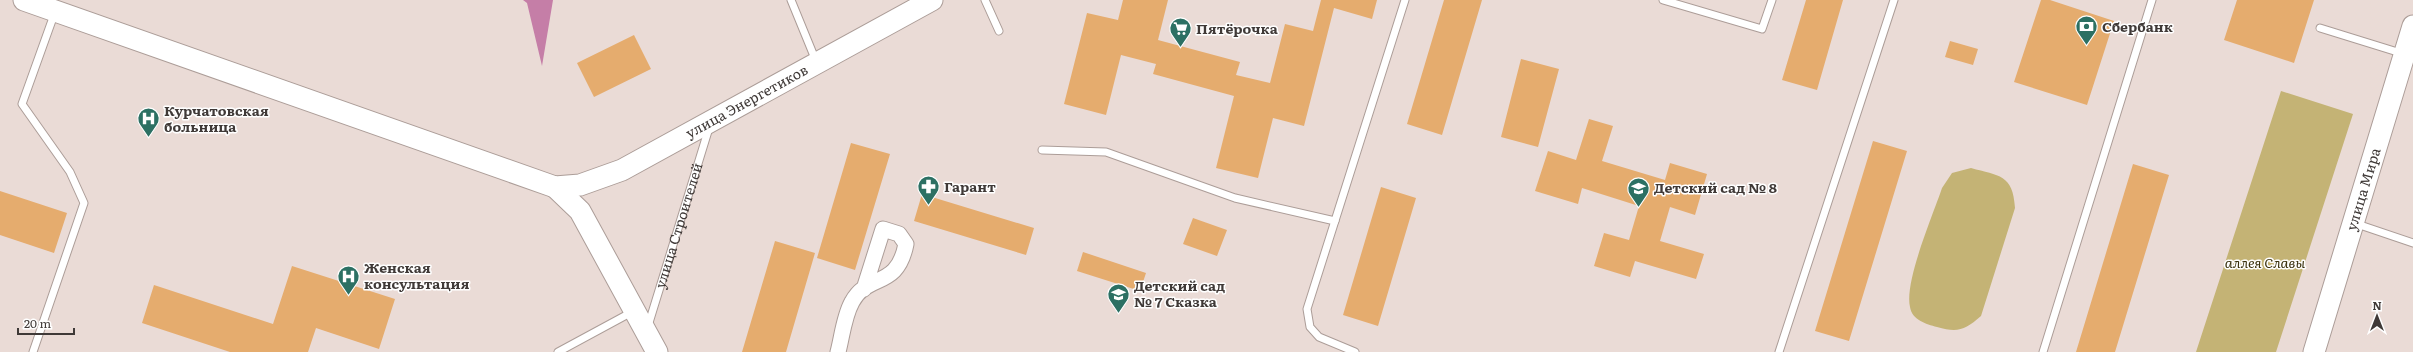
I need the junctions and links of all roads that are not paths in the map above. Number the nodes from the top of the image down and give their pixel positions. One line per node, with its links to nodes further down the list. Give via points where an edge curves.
1 (24, 0): 10 (main road)
2 (792, 0): 15 (lane)
3 (932, 0): 15 (main road, улица Энергетиков)
4 (985, 0): 13 (lane)
5 (1404, 0): 19 (lane)
6 (1663, 0): 7 (lane, via 1762,29)
7 (1772, 0)
8 (1894, 0): 30 (lane)
9 (2152, 0): 31 (lane)
10 (56, 11): 18 (main road); 25 (lane, via 22,104 70,172 84,203)
11 (2413, 26): 14 (main road, улица Мира)
12 (2320, 28): 14 (lane)
13 (999, 31)
14 (2404, 54): 20 (main road, улица Мира)
15 (817, 63): 16 (main road, улица Энергетиков)
16 (711, 120): 18 (main road, улица Энергетиков, via 622,170 580,185); 24 (lane, улица Строителей)
17 (1042, 150): 19 (lane, via 1106,152 1235,198)
18 (555, 187): 23 (main road, via 580,211)
19 (1335, 220): 29 (lane, via 1307,309 1310,328 1319,337)
20 (2354, 223): 21 (lane); 32 (main road, улица Мира)
21 (2413, 242)
22 (864, 289): 28 (street, via 852,302)
23 (634, 311): 24 (main road); 26 (lane)
24 (646, 332): 27 (main road)
25 (33, 352)
26 (558, 352)
27 (657, 352)
28 (838, 352)
29 (1355, 352)
30 (1778, 352)
31 (2043, 352)
32 (2314, 352)

